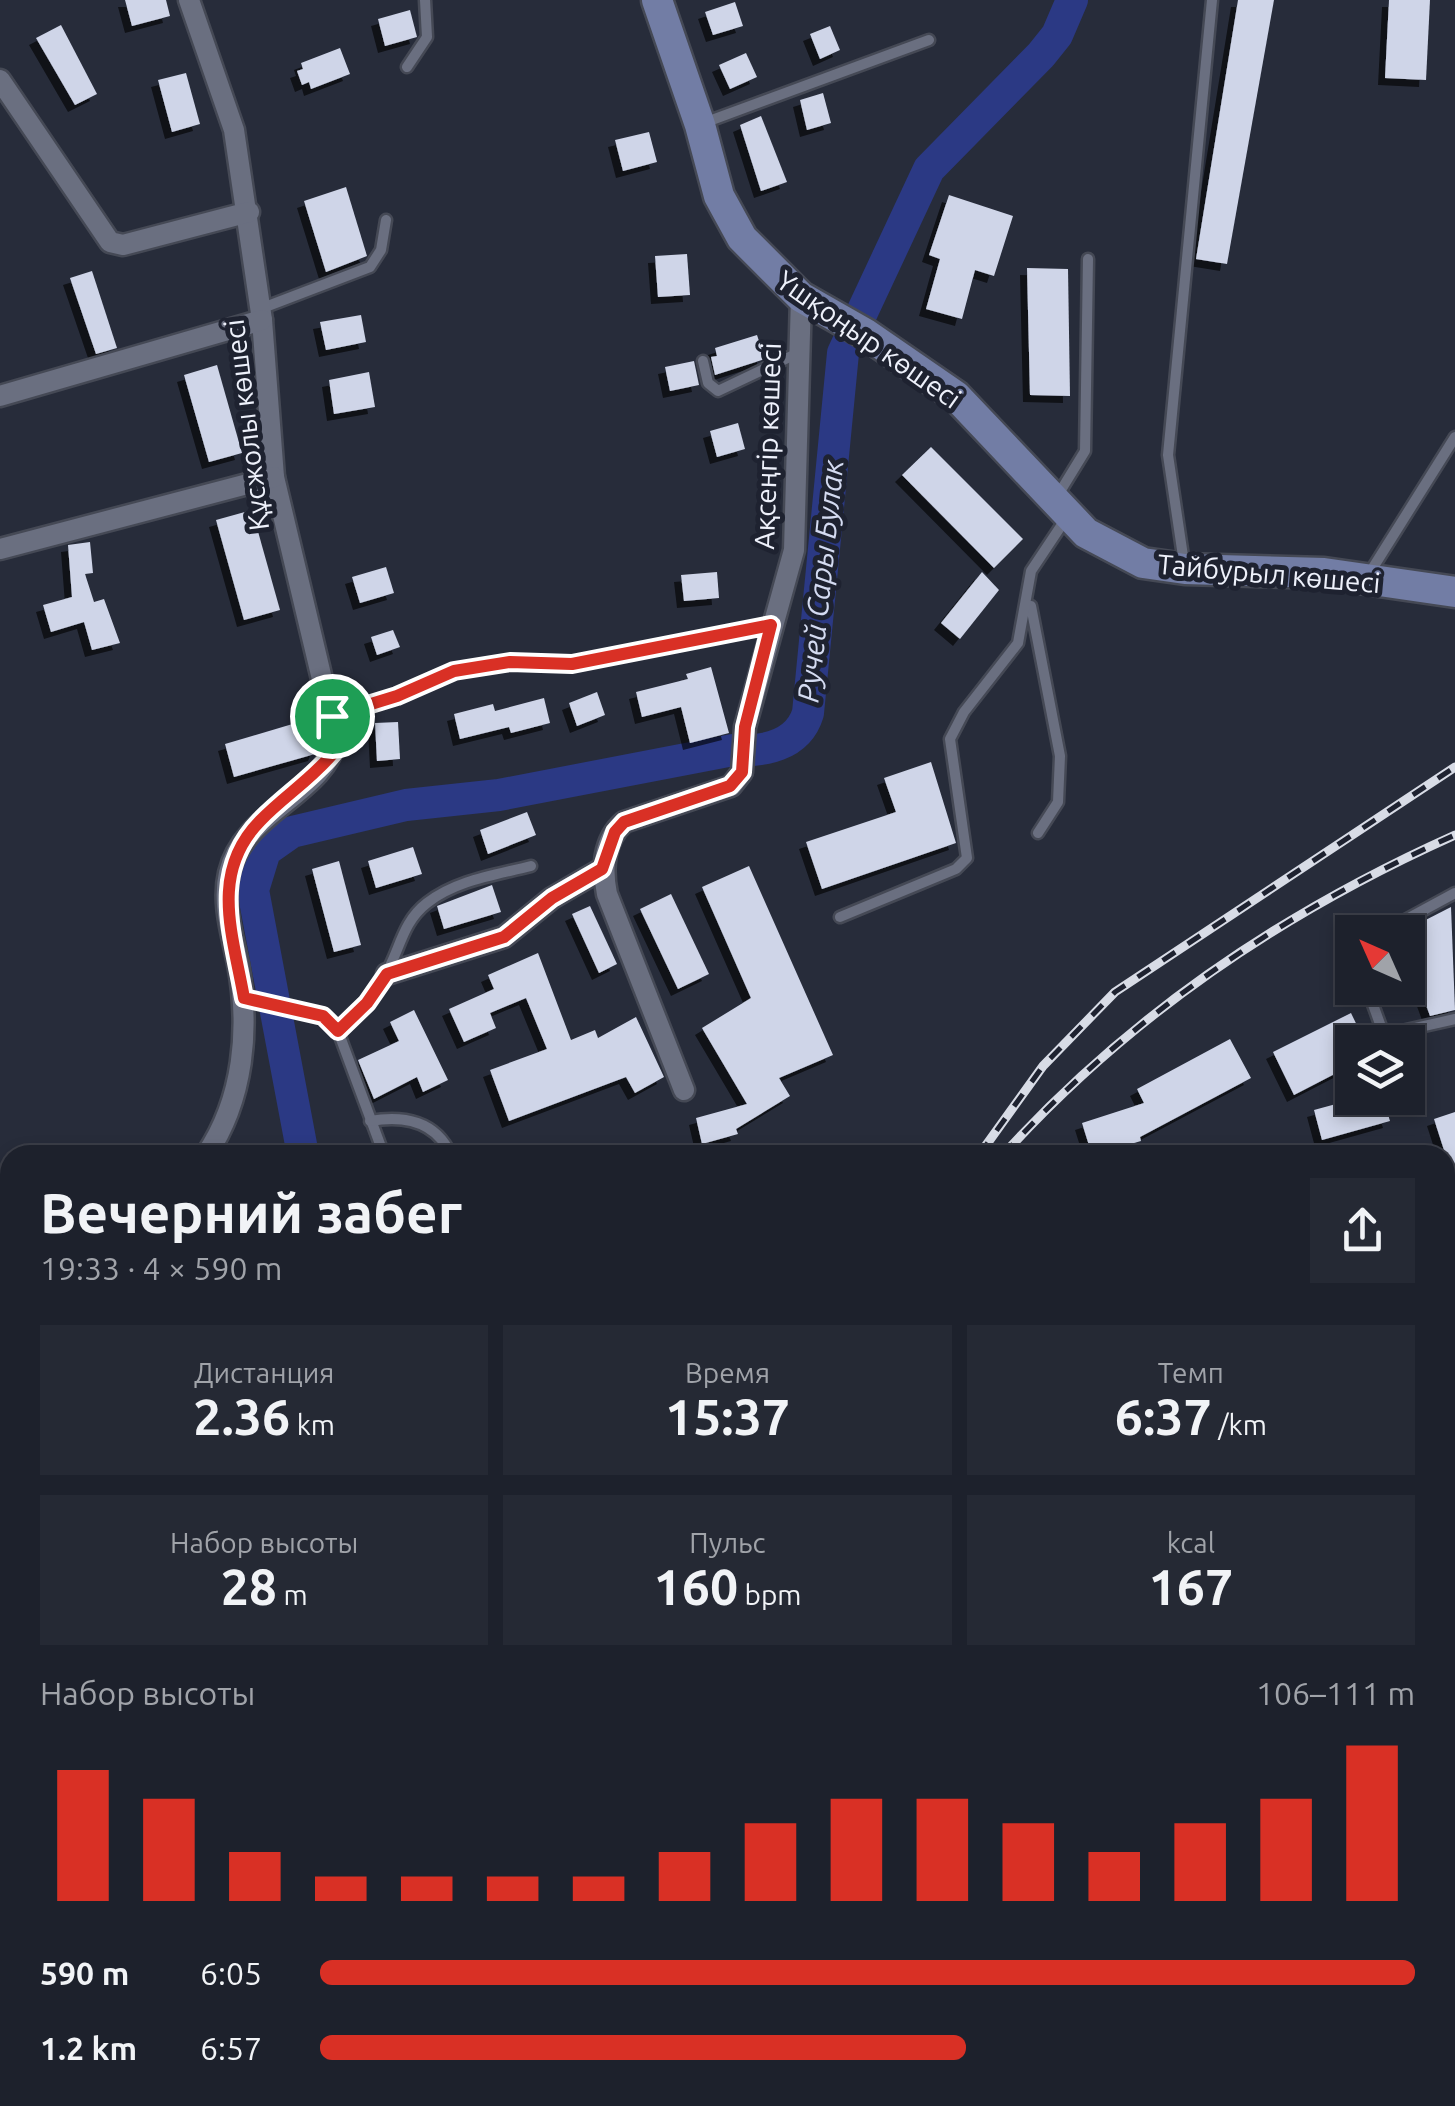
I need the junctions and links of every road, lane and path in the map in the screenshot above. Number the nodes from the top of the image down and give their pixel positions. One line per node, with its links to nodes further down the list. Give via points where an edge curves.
1 (189, 0): 9 (street, Құсжолы көшесі, via 234,130)
2 (425, 0): 6 (lane, via 428,38)
3 (657, 0): 8 (main road, Үшқоңыр көшесі)
4 (1212, 0): 22 (lane, via 1168,455)
5 (929, 40): 8 (lane)
6 (407, 67)
7 (0, 80): 9 (street, via 110,242 123,245)
8 (700, 124): 12 (main road, Үшқоңыр көшесі, via 719,196 742,238)
9 (249, 212): 13 (street, Құсжолы көшесі)
10 (386, 220): 13 (lane, via 370,267)
11 (1088, 259): 19 (lane, via 1085,451)
12 (800, 298): 14 (street, Ақсеңгір көшесі); 19 (main road, Үшқоңыр көшесі, via 956,396)
13 (261, 314): 16 (street); 18 (street, Құсжолы көшесі)
14 (798, 354): 15 (lane, via 718,391 708,383); 26 (street, Ақсеңгір көшесі, via 794,550)
15 (703, 361)
16 (0, 396)
17 (1455, 437): 23 (lane)
18 (274, 477): 20 (street); 27 (street, Құсжолы көшесі)
19 (1061, 508): 21 (main road, Үшқоңыр көшесі, via 1105,547); 24 (lane)
20 (0, 549)
21 (1143, 563): 22 (main road, Тайбурыл көшесі)
22 (1185, 569): 23 (main road, Тайбурыл көшесі)
23 (1366, 579): 25 (main road, Тайбурыл көшесі)
24 (1027, 586): 28 (lane, via 1060,756 1058,802); 33 (lane, via 1018,642 950,740 967,858 956,869)
25 (1455, 592)
26 (771, 625): 27 (lane, via 572,664 510,662 454,671); 30 (street, Ақсеңгір көшесі, via 745,727 742,772 730,786 624,822)
27 (332, 716): 35 (street, Құсжолы көшесі, via 334,752 258,823 235,854 225,898)
28 (1038, 833)
29 (531, 866): 34 (lane, via 465,882 426,904 397,942)
30 (602, 869): 34 (street, via 504,937); 39 (street)
31 (1455, 893): 32 (lane)
32 (1414, 915)
33 (840, 917)
34 (387, 974): 38 (lane)
35 (244, 998): 38 (lane, via 323,1016); 41 (street, Құсжолы көшесі, via 237,1090)
36 (1373, 1005): 37 (lane, via 1384,1035)
37 (1455, 1019)
38 (338, 1031): 40 (lane)
39 (684, 1090)
40 (370, 1121): 42 (lane); 43 (lane, via 416,1121)
41 (211, 1145)
42 (380, 1145)
43 (446, 1145)

